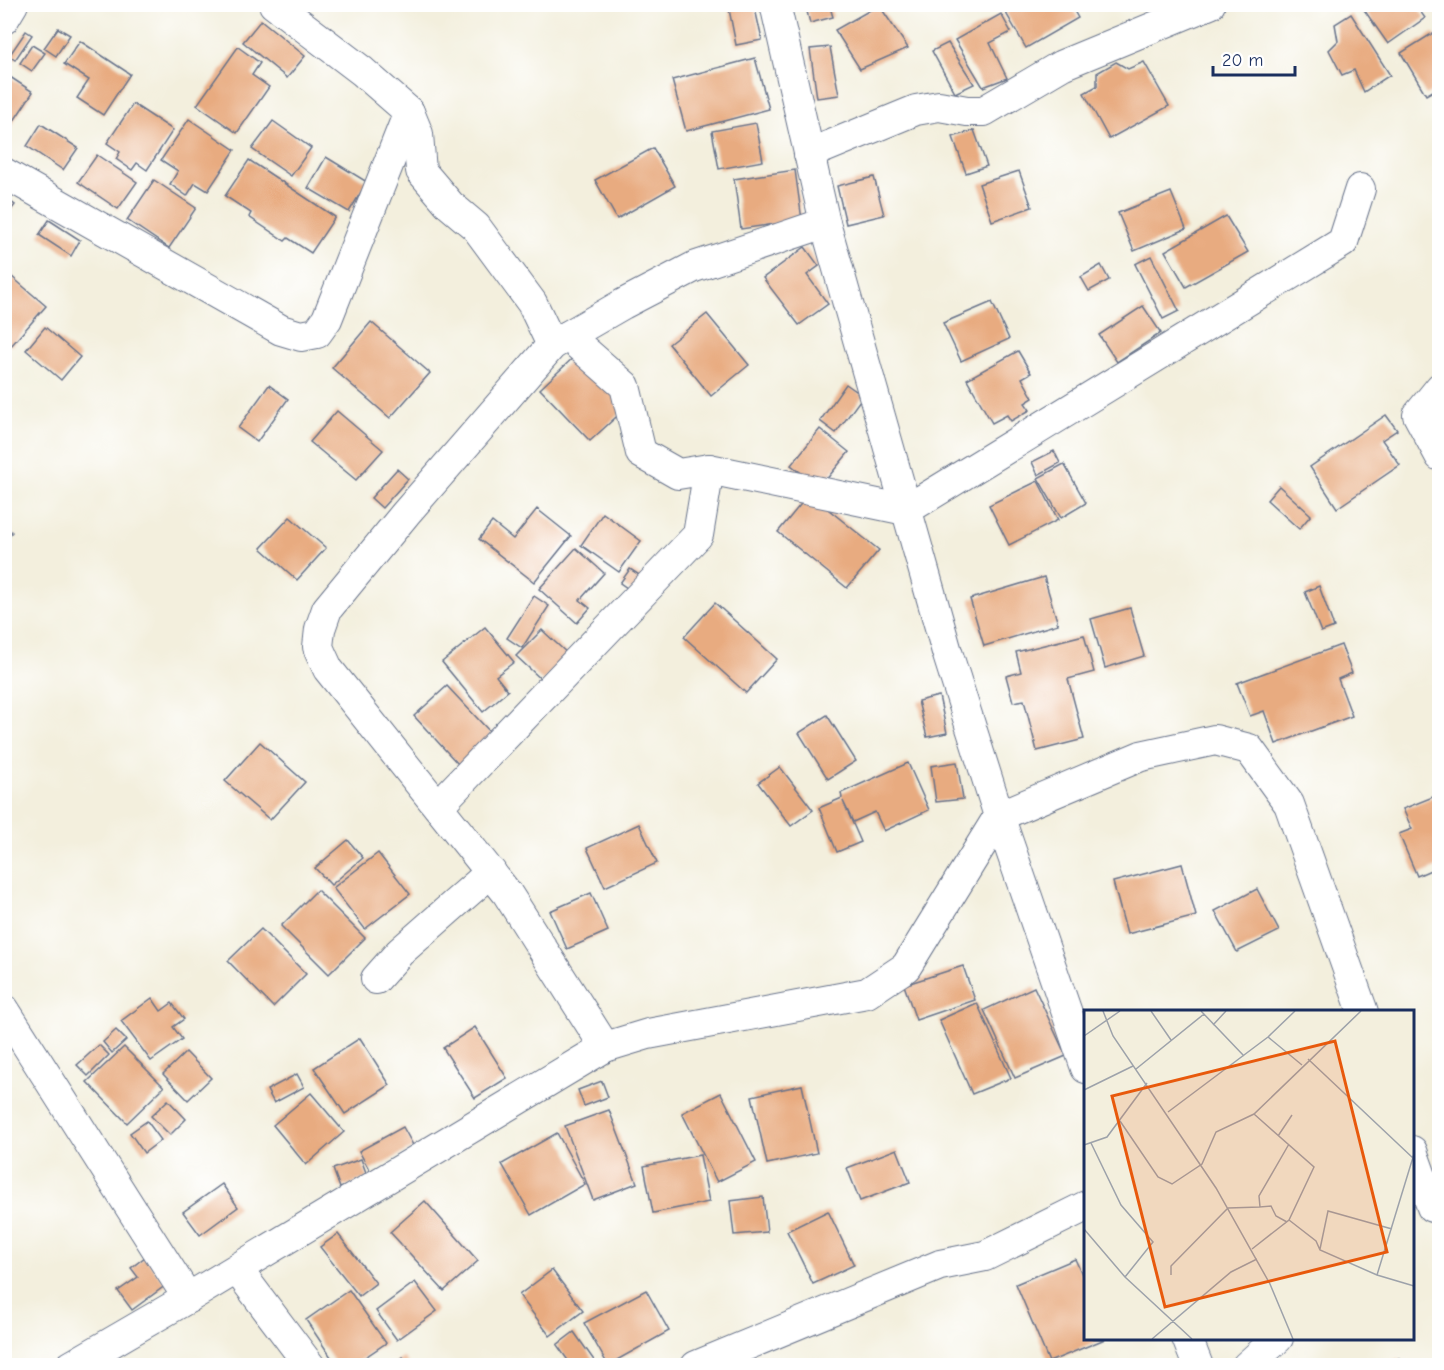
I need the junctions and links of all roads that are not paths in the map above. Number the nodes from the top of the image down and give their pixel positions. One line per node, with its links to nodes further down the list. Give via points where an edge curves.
1 (13, 4): 5 (street)
2 (274, 4): 6 (street)
3 (775, 4): 7 (street)
4 (1210, 4): 7 (street, via 1062,64 984,111 939,106 916,110)
5 (4, 19)
6 (409, 112): 8 (street, via 327,320 317,333 301,336 281,330); 11 (street, via 418,134 421,171 450,205 476,227)
7 (809, 154): 10 (street)
8 (4, 173)
9 (1360, 189): 15 (street, via 1343,242)
10 (825, 223): 11 (street, via 694,267); 15 (street)
11 (560, 340): 14 (street, via 625,386 641,453 678,474); 16 (street, via 370,557 327,609 320,629 318,647 328,669)
12 (1440, 388): 13 (street, via 1418,415)
13 (1440, 456)
14 (709, 469): 15 (street); 16 (street, via 698,535)
15 (906, 510): 17 (street)
16 (438, 806): 18 (street)
17 (999, 816): 21 (street, via 1141,756 1215,740 1249,749 1289,804); 22 (street, via 906,968 867,993 648,1034); 23 (street)
18 (491, 873): 19 (street, via 400,952); 22 (street)
19 (376, 979)
20 (4, 1009): 28 (street)
21 (1363, 1010)
22 (605, 1047): 27 (street)
23 (1084, 1062)
24 (1414, 1155): 26 (street)
25 (1084, 1207): 33 (street, via 985,1256 940,1265)
26 (1428, 1210)
27 (237, 1269): 28 (street); 32 (street)
28 (188, 1298): 31 (street)
29 (1188, 1340): 34 (street)
30 (1276, 1340): 35 (street)
31 (71, 1365)
32 (310, 1365)
33 (696, 1365)
34 (1198, 1365)
35 (1247, 1365)

